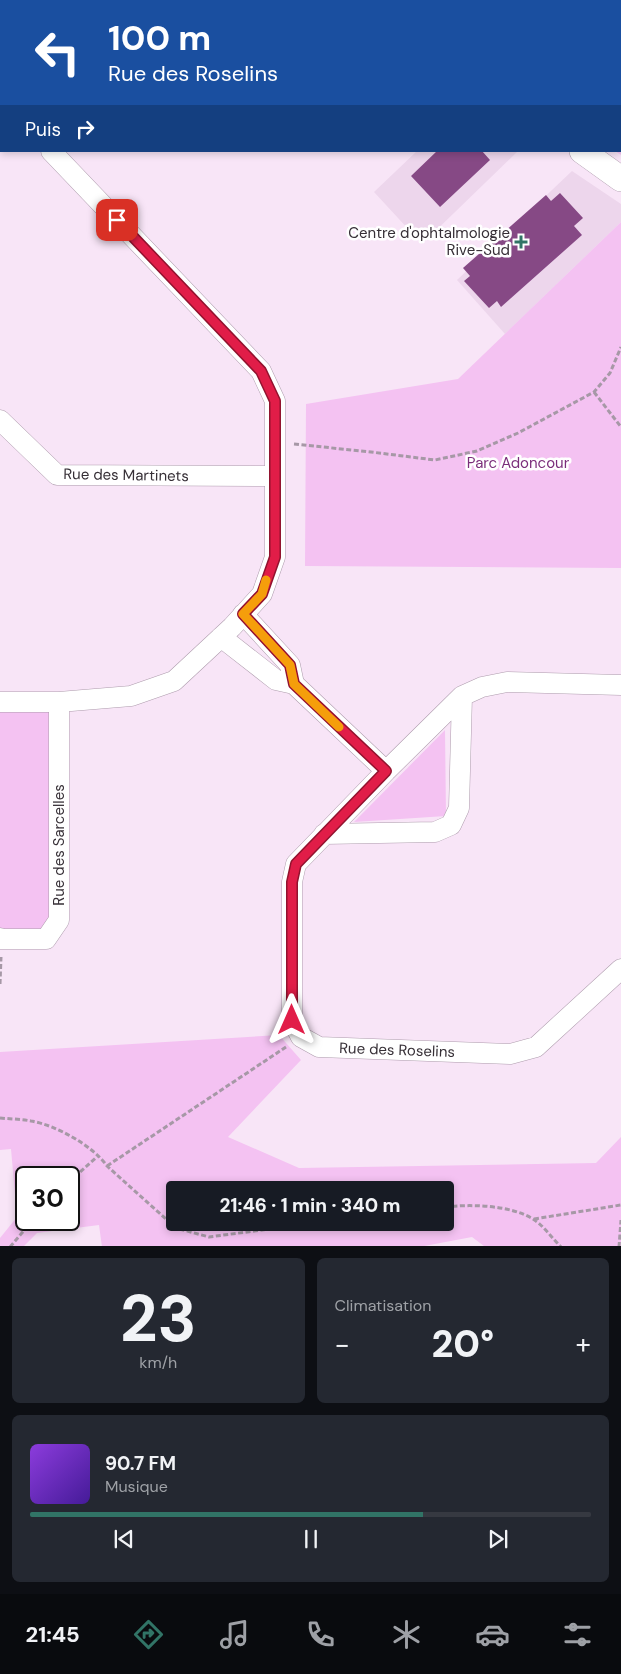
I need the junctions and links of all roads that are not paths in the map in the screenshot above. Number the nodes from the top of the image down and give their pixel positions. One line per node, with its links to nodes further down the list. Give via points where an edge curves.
1 (52, 152): 5 (street, via 261,371 275,401)
2 (583, 152): 3 (street)
3 (621, 179)
4 (0, 420): 5 (street, Rue des Martinets, via 57,475)
5 (274, 476): 6 (street, via 275,557 262,594)
6 (243, 614): 7 (street); 8 (street, via 290,665)
7 (220, 637): 8 (street, via 276,680); 12 (street, via 174,681 132,696)
8 (294, 684): 13 (street)
9 (621, 685): 10 (street, via 507,682 482,687)
10 (462, 696): 13 (street); 14 (street, via 459,808 451,825 435,832)
11 (0, 702): 12 (street)
12 (59, 702): 15 (street, Rue des Sarcelles, via 59,920 46,939)
13 (386, 771): 14 (street)
14 (324, 834): 16 (street, Rue des Roselins, via 296,864 292,882 292,1020 301,1037 319,1047 510,1054 536,1047)
15 (1, 938)
16 (621, 970)

